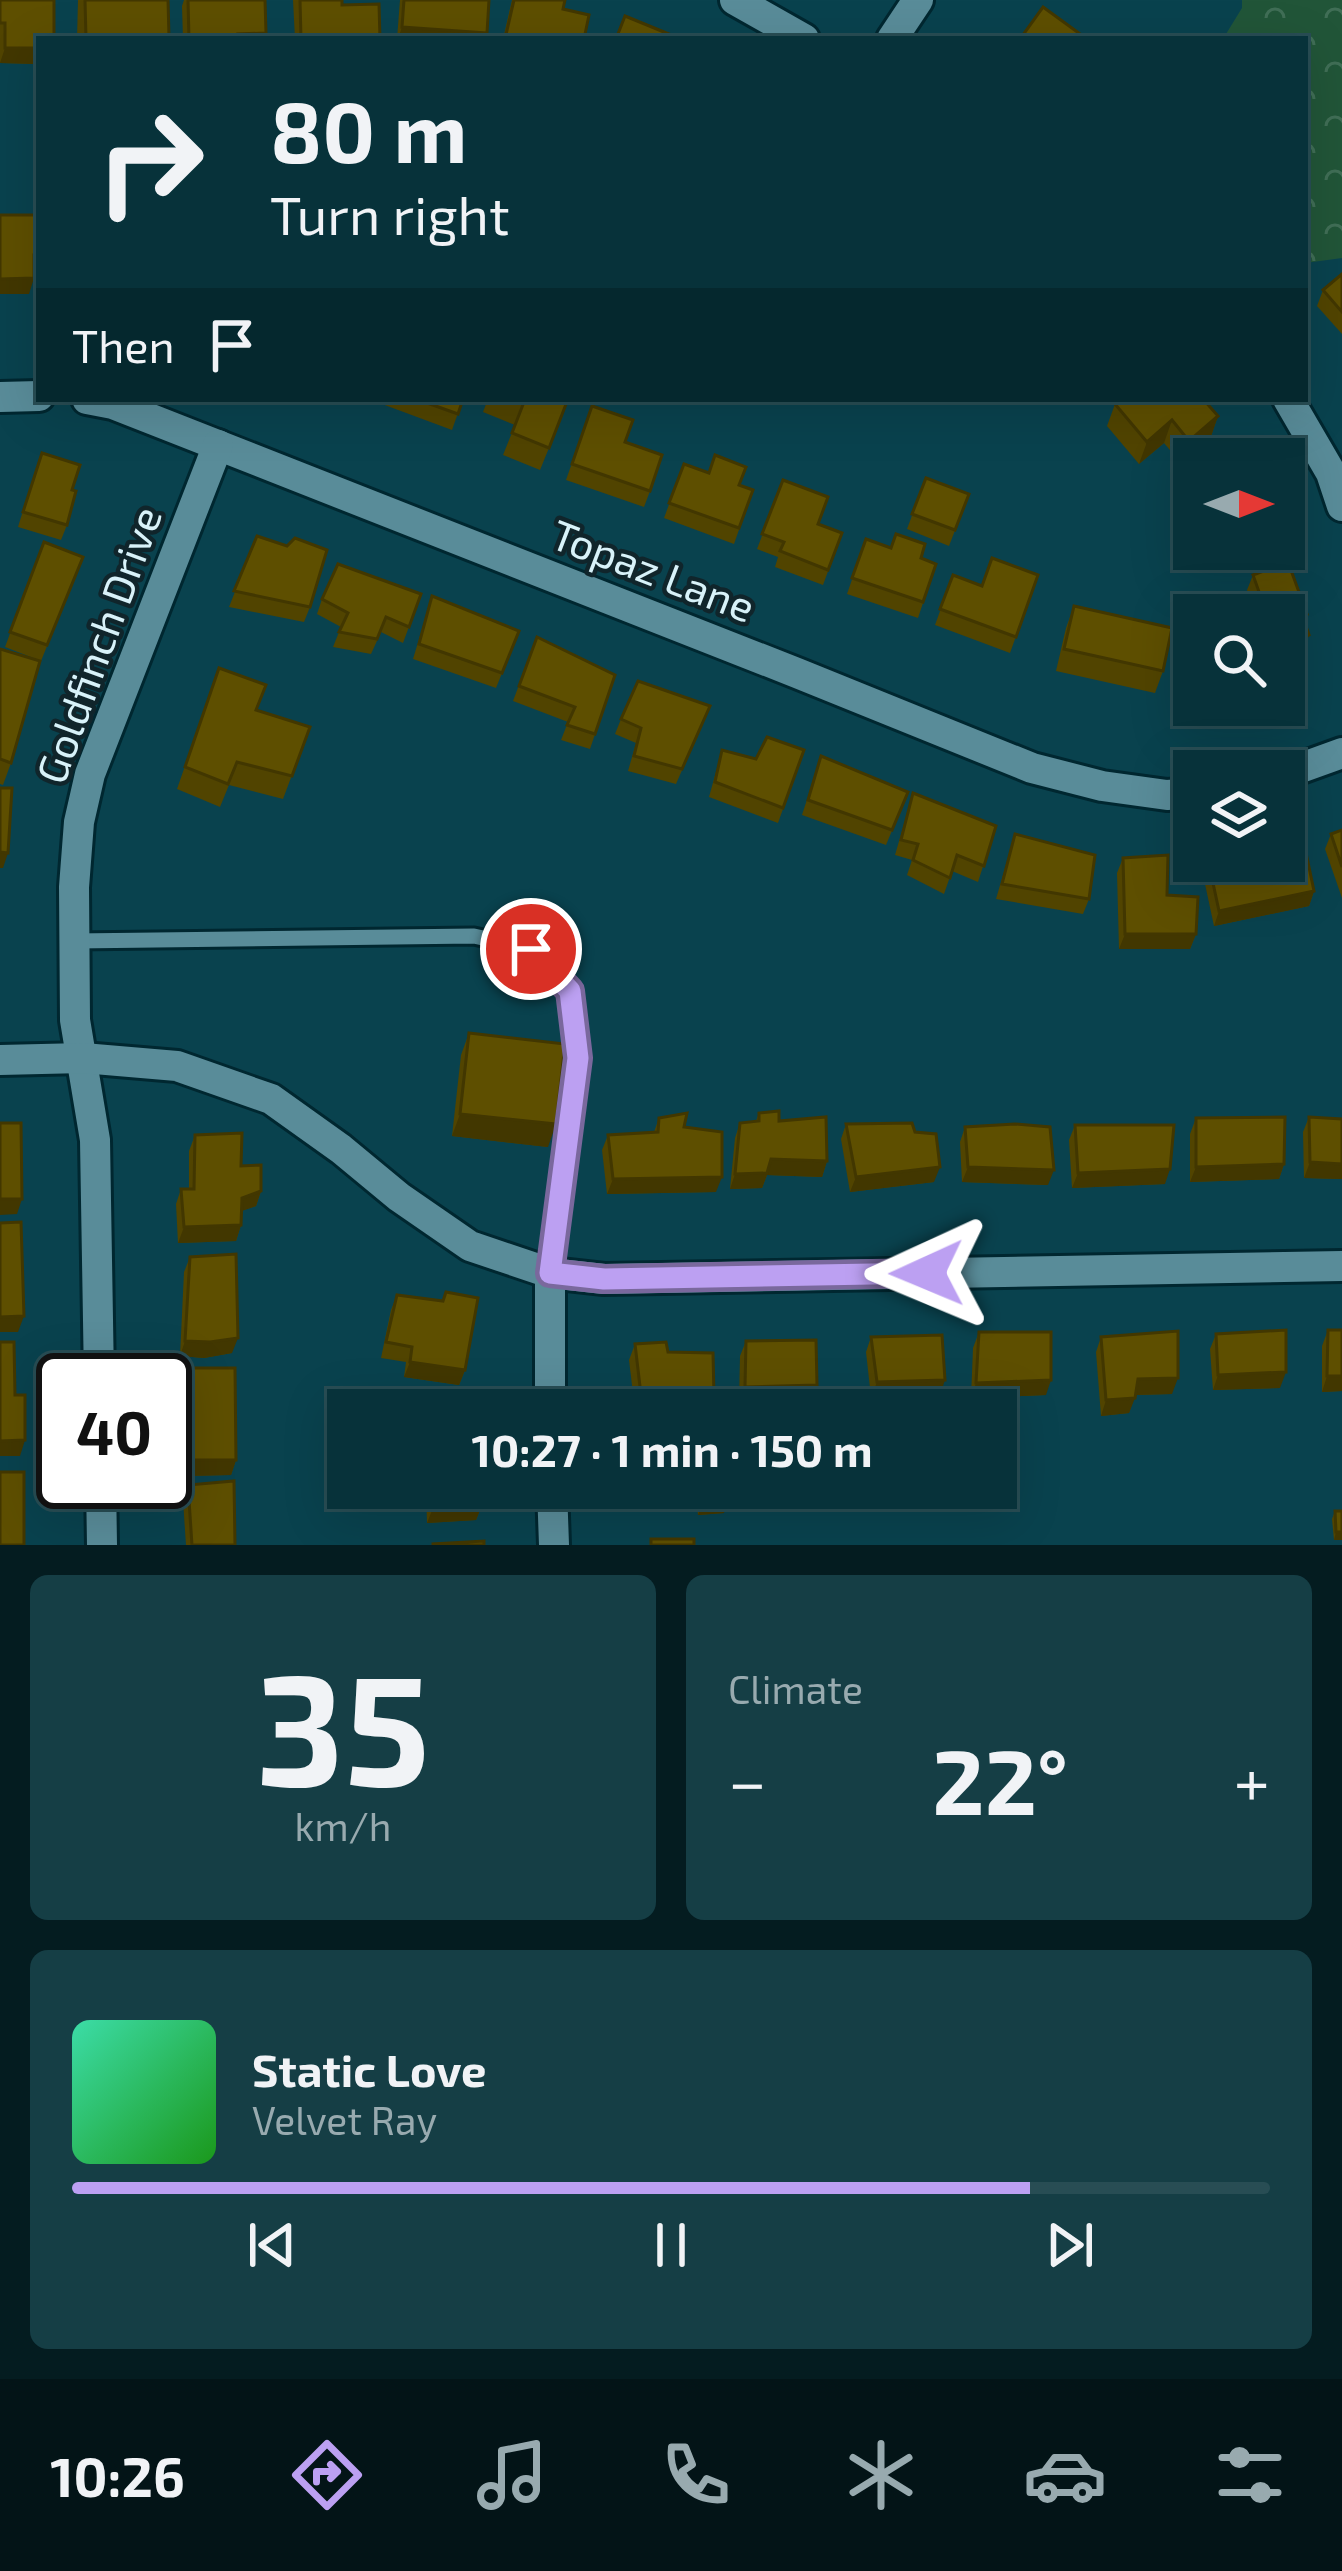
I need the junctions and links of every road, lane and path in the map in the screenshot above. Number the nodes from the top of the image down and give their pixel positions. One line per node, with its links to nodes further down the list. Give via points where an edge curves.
1 (735, 0): 3 (street)
2 (917, 0): 4 (street)
3 (798, 36)
4 (894, 36)
5 (0, 397): 6 (street)
6 (36, 397)
7 (102, 402): 9 (street, Topaz Lane)
8 (1290, 402): 10 (street)
9 (218, 445): 13 (street, Topaz Lane, via 1032,768); 14 (street, Goldfinch Drive, via 90,774 79,822)
10 (1342, 506)
11 (1342, 753): 12 (street)
12 (1305, 766)
13 (1173, 795)
14 (74, 941): 15 (street, Goldfinch Drive); 18 (lane, via 474,936 531,949 570,991 578,1058)
15 (83, 1058): 16 (street); 18 (street, via 177,1066 272,1099 470,1246); 19 (street, Goldfinch Drive, via 95,1140)
16 (0, 1060)
17 (1342, 1266): 18 (street, via 604,1279)
18 (550, 1273): 20 (street)
19 (99, 1353)
20 (550, 1389)
21 (101, 1509): 23 (street)
22 (553, 1509): 24 (street)
23 (102, 1545)
24 (554, 1545)

